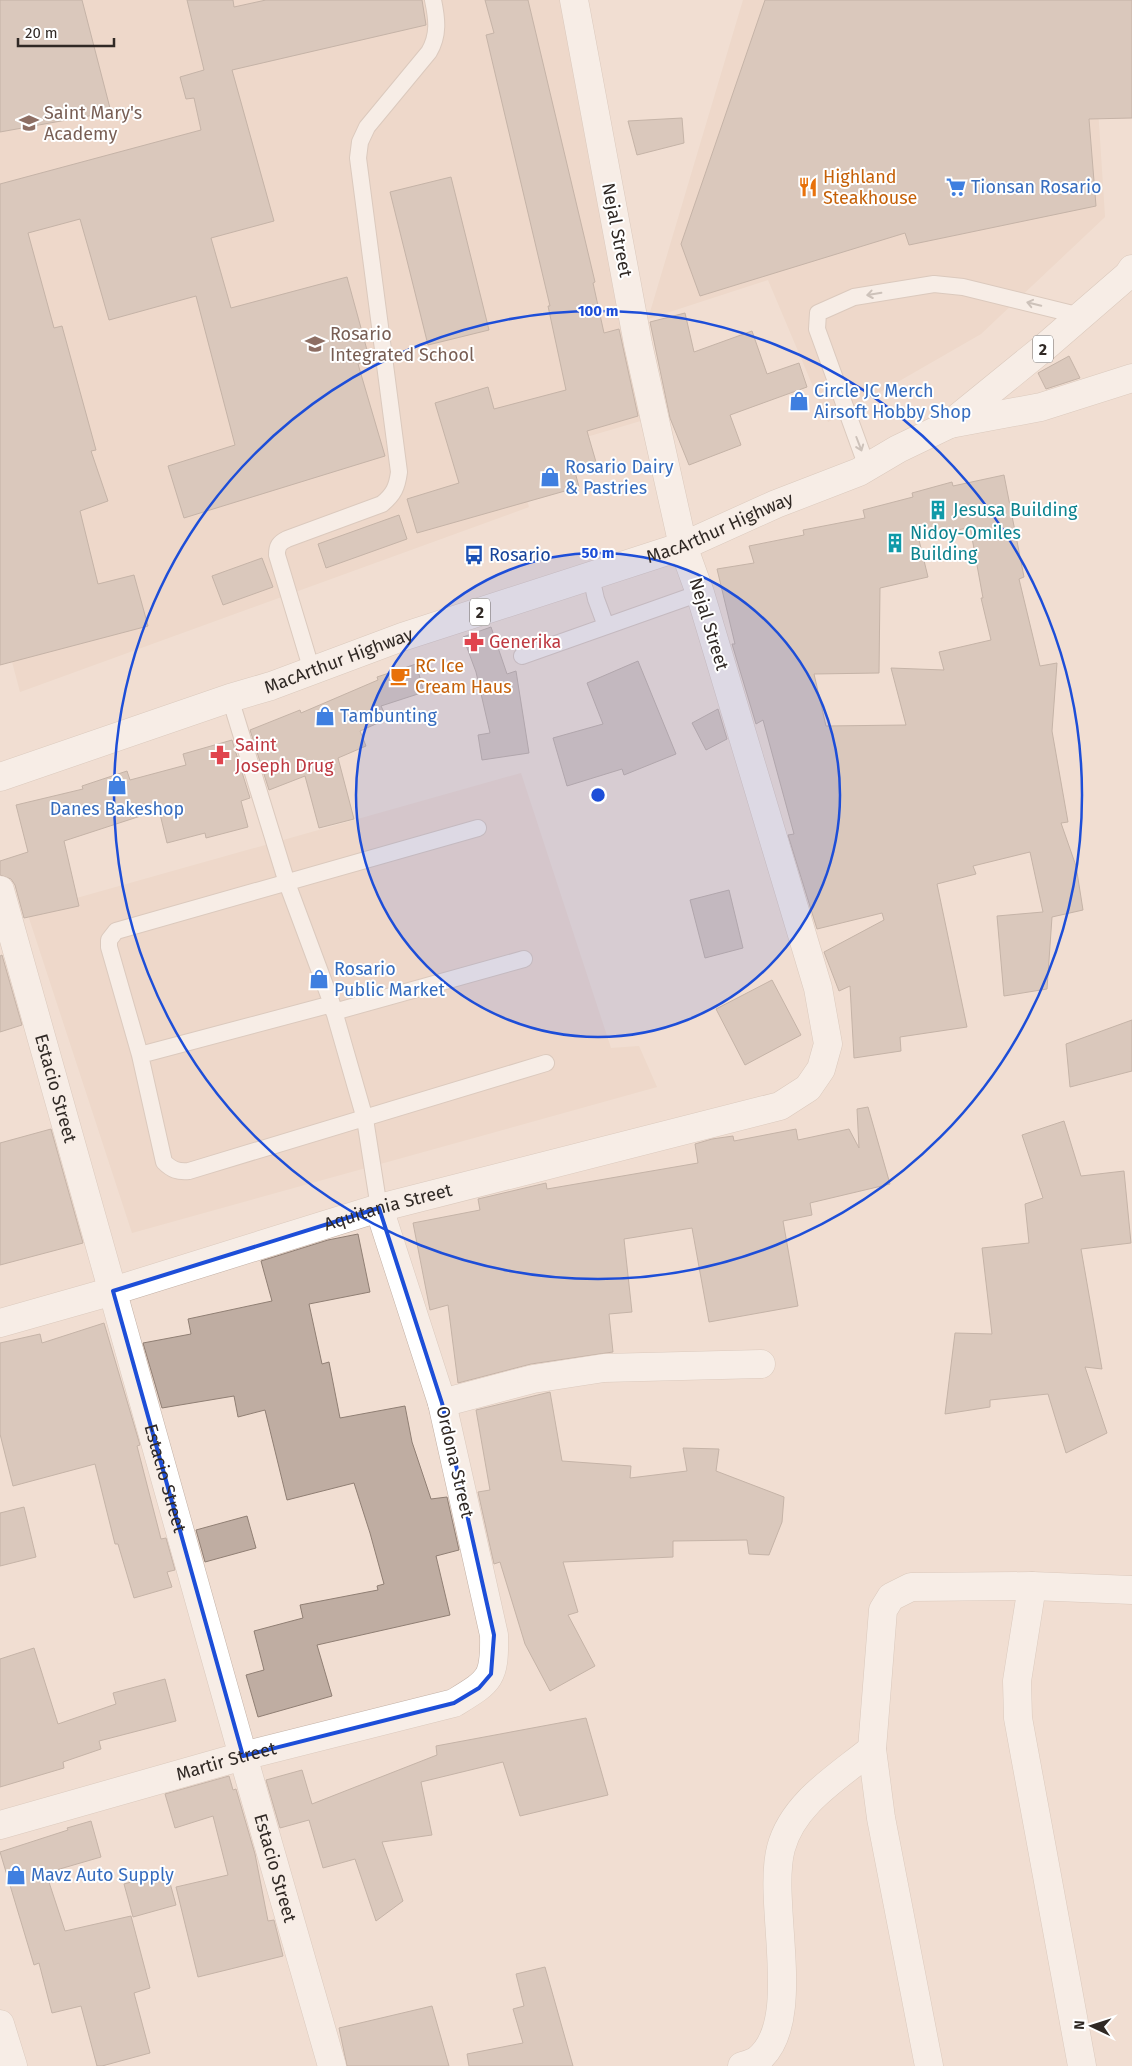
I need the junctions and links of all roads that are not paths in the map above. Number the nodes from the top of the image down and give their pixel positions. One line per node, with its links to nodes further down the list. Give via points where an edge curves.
1 (432, 0): 13 (lane, via 437,17 435,41 367,127 360,142 358,158 389,389 398,484 382,504 287,539 277,547)
2 (574, 0): 8 (main road, Nejal Street, via 638,344)
3 (1132, 269): 4 (main road, MacArthur Highway / 2)
4 (1081, 316): 6 (main road, MacArthur Highway / 2); 7 (lane, one-way to 7, via 963,286 934,284 854,297 818,313 817,329)
5 (1132, 378): 6 (main road, via 1041,407)
6 (950, 424): 7 (main road, MacArthur Highway / 2, via 898,448)
7 (867, 467): 8 (main road, MacArthur Highway / 2)
8 (683, 546): 9 (main road, MacArthur Highway / 2); 10 (main road, Nejal Street)
9 (592, 577): 11 (lane); 13 (main road, MacArthur Highway / 2, via 402,637)
10 (700, 593): 11 (lane); 23 (main road, Nejal Street, via 825,1020 828,1044 821,1068 808,1088)
11 (606, 626): 12 (lane)
12 (522, 656)
13 (312, 671): 14 (main road, MacArthur Highway / 2)
14 (230, 698): 15 (main road, MacArthur Highway / 2); 17 (lane)
15 (0, 777)
16 (478, 828): 17 (lane)
17 (288, 883): 20 (lane); 21 (lane, via 116,931 112,935 109,947)
18 (0, 890): 26 (main road, Estacio Street)
19 (524, 958): 20 (lane)
20 (333, 1008): 21 (lane); 24 (lane)
21 (140, 1055): 24 (lane, via 164,1162 180,1172)
22 (546, 1063): 24 (lane)
23 (780, 1106): 25 (main road, Aquitania Street)
24 (365, 1119): 25 (lane)
25 (379, 1208): 26 (main road, Aquitania Street); 29 (main road, Ordona Street)
26 (113, 1291): 27 (main road, Aquitania Street); 34 (main road, Estacio Street)
27 (0, 1323)
28 (761, 1364): 29 (main road, via 604,1368 533,1380)
29 (442, 1403): 32 (main road, Ordona Street, via 494,1635 491,1674 479,1688)
30 (1032, 1586): 31 (main road); 33 (main road, via 911,1587 891,1597 884,1610); 41 (main road, via 1016,1681 1018,1718)
31 (1132, 1590)
32 (454, 1703): 34 (main road, Martir Street)
33 (872, 1749): 39 (main road, via 806,1802 781,1847 777,1878 782,1990 780,2015 770,2046 755,2061); 40 (main road, via 881,1818)
34 (243, 1756): 35 (main road, Martir Street); 38 (main road, Estacio Street)
35 (0, 1825)
36 (0, 2024): 37 (main road)
37 (13, 2066)
38 (332, 2066)
39 (742, 2066)
40 (929, 2066)
41 (1082, 2066)

